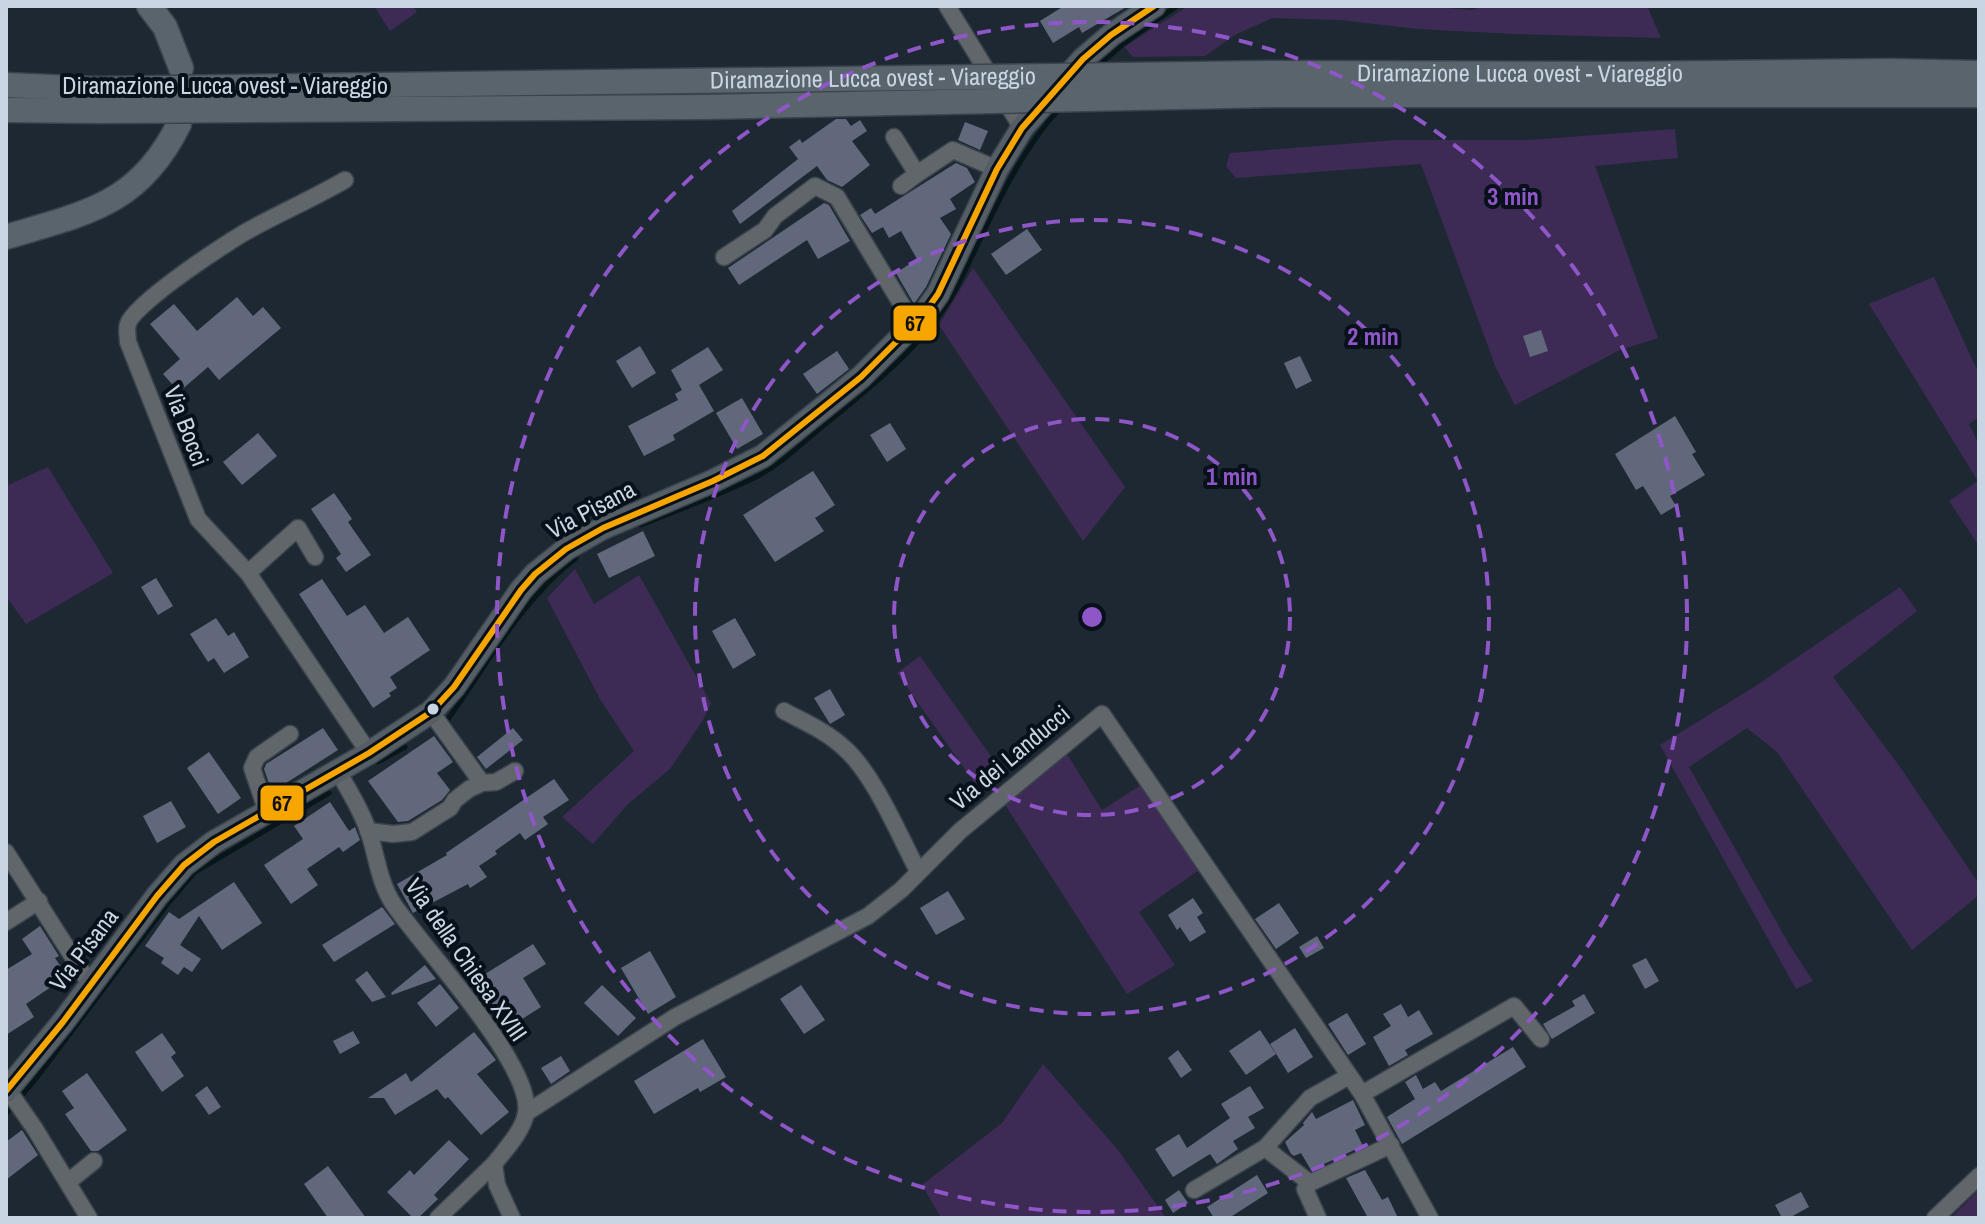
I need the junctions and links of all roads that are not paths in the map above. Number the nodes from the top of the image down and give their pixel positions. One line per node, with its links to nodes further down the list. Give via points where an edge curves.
1 (149, 6): 4 (highway, via 165,27)
2 (947, 6): 12 (street)
3 (1154, 6): 12 (main road, Via Pisana, via 1083,59)
4 (181, 68)
5 (1979, 73): 6 (highway, Diramazione Lucca ovest - Viareggio, via 1631,74)
6 (1271, 84): 8 (highway, Diramazione Lucca ovest - Viareggio); 9 (highway, Diramazione Lucca ovest - Viareggio, bridge, via 707,107)
7 (6, 85): 9 (highway, Diramazione Lucca ovest - Viareggio)
8 (1979, 95)
9 (97, 100): 10 (highway, Diramazione Lucca ovest - Viareggio)
10 (6, 110)
11 (179, 124): 18 (highway, via 162,157 128,190 85,213)
12 (1022, 128): 14 (main road, Via Pisana)
13 (894, 137): 15 (street)
14 (997, 169): 15 (street, via 953,150); 20 (main road, Via Pisana, via 938,294)
15 (917, 174): 17 (street)
16 (345, 180): 22 (street, Via Bocci, via 247,230 160,290 127,324 128,342 198,519)
17 (901, 186)
18 (6, 237)
19 (724, 257): 20 (street, via 815,186 837,197)
20 (914, 325): 24 (main road, Via Pisana, via 861,377 763,456 603,528 550,561 521,590)
21 (315, 557): 22 (street, via 298,528)
22 (248, 573): 26 (street, Via Bocci)
23 (784, 711): 33 (street, via 846,749 864,771)
24 (431, 712): 26 (main road, Via Pisana); 29 (street)
25 (290, 734): 30 (street, via 257,757 252,768)
26 (369, 753): 27 (main road, Via Pisana)
27 (338, 771): 30 (main road, Via Pisana); 31 (street, Via della Chiesa XVIII)
28 (515, 771): 29 (street)
29 (482, 783): 31 (street, via 412,832)
30 (267, 812): 36 (main road, Via Pisana, via 214,842 174,874)
31 (368, 831): 41 (street, Via della Chiesa XVIII, via 393,903 491,1033 518,1079)
32 (6, 852): 34 (street)
33 (918, 871): 38 (street, Via dei Landucci, via 1102,714); 41 (street, Via dei Landucci, via 868,916 675,1017)
34 (39, 901): 35 (street); 36 (street)
35 (6, 922)
36 (90, 984): 40 (main road, Via Pisana)
37 (1541, 1039): 39 (street, via 1514,1006)
38 (1349, 1076): 39 (street, Via dei Landucci); 43 (street, via 1310,1098)
39 (1362, 1094): 42 (street, Via dei Landucci)
40 (11, 1095): 47 (street)
41 (526, 1113): 45 (street)
42 (1391, 1145): 48 (street); 54 (street, Via dei Landucci)
43 (1265, 1148): 48 (street); 49 (street)
44 (94, 1161): 47 (street)
45 (494, 1164): 51 (street); 52 (street)
46 (1979, 1176): 55 (street)
47 (68, 1182): 50 (street)
48 (1310, 1183): 53 (street, via 1306,1194)
49 (1194, 1190)
50 (89, 1218)
51 (438, 1218)
52 (512, 1218)
53 (1318, 1218)
54 (1430, 1218)
55 (1935, 1218)

